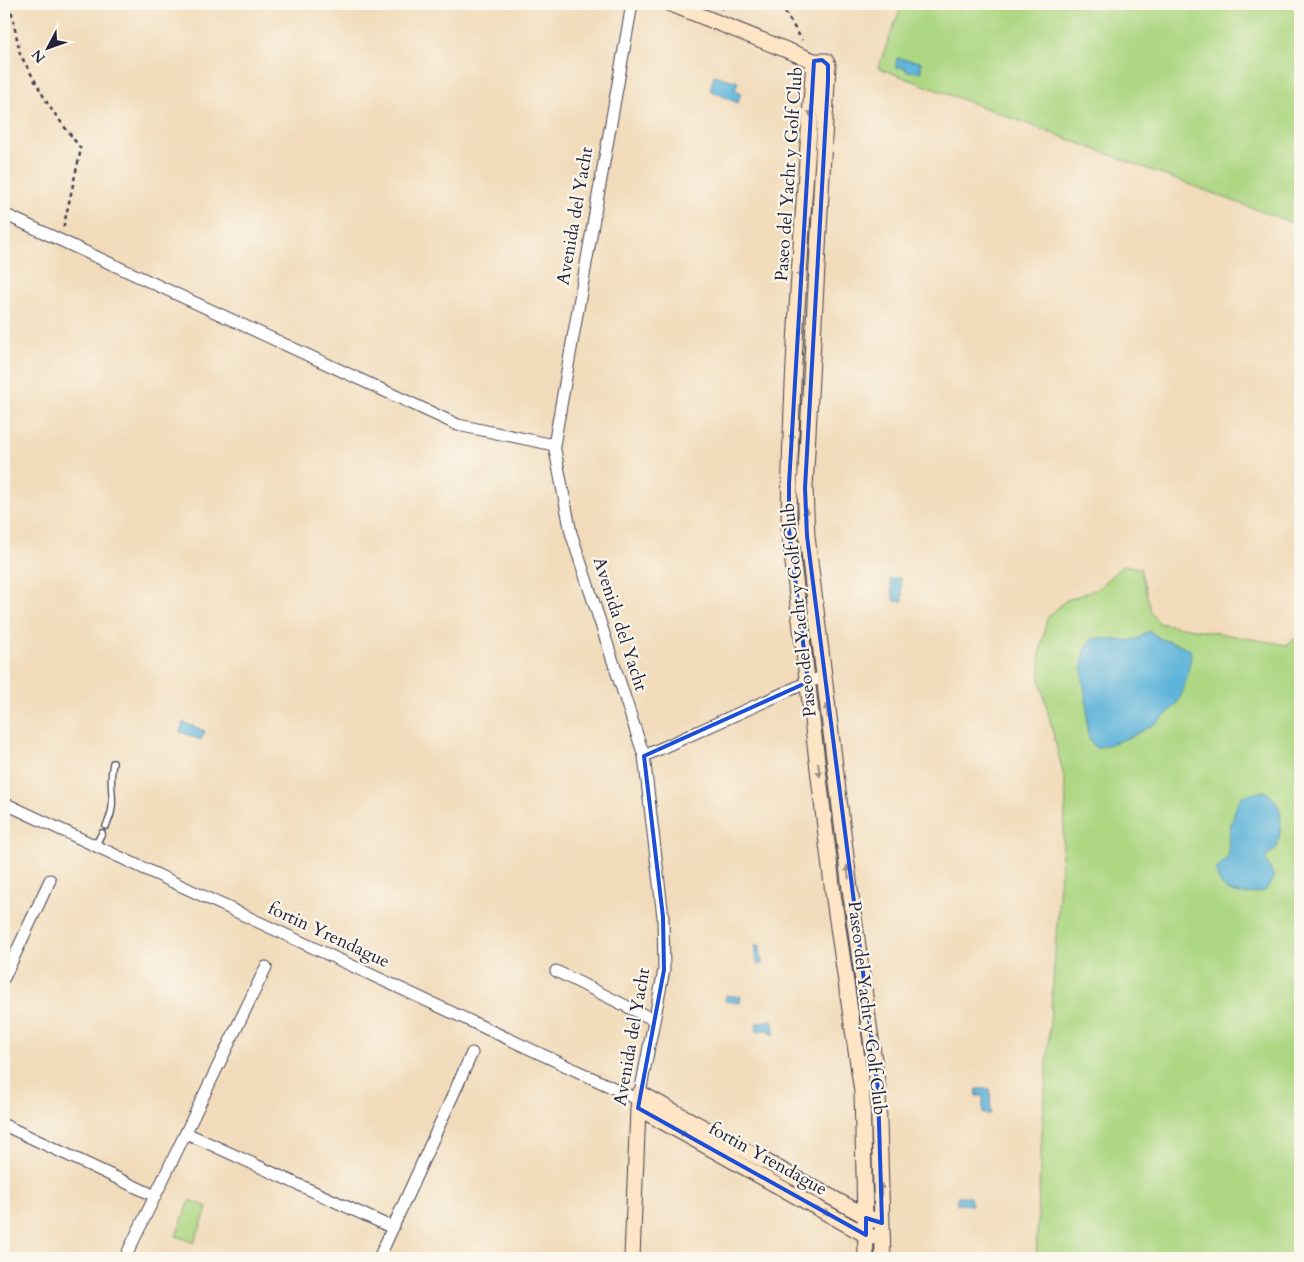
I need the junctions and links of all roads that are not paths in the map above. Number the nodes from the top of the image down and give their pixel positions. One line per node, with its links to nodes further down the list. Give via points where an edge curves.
1 (632, 4): 5 (street, Avenida del Yacht)
2 (671, 4): 3 (main road)
3 (821, 63): 6 (main road, Paseo del Yacht y Golf Club, one-way to 3, via 807,536 806,488); 7 (main road, Paseo del Yacht y Golf Club, one-way to 7, via 789,493 789,530)
4 (4, 214): 5 (street, via 458,425)
5 (554, 444): 8 (street, Avenida del Yacht, via 571,533)
6 (823, 677): 7 (street); 25 (main road, Paseo del Yacht y Golf Club, one-way to 6, via 878,1089)
7 (808, 682): 8 (street); 24 (main road, Paseo del Yacht y Golf Club, one-way to 24, via 833,893 862,1092)
8 (644, 756): 18 (street, Avenida del Yacht, via 663,917 664,970)
9 (113, 763): 11 (lane, via 110,779 114,803)
10 (4, 803): 13 (street, fortin Yrendague)
11 (106, 826)
12 (102, 833): 13 (lane)
13 (95, 846): 20 (street, fortin Yrendague)
14 (50, 880): 17 (street)
15 (266, 967): 22 (street)
16 (556, 971): 18 (street)
17 (4, 978)
18 (654, 1020): 20 (street, Avenida del Yacht)
19 (472, 1053): 26 (street)
20 (639, 1100): 24 (main road, fortin Yrendague); 27 (main road, fortin Yrendague, one-way to 27); 31 (main road, Avenida del Yacht)
21 (4, 1125): 23 (street)
22 (186, 1133): 23 (street); 26 (street)
23 (155, 1196): 29 (street)
24 (866, 1218): 25 (main road, fortin Yrendague); 27 (main road, Paseo del Yacht y Golf Club)
25 (882, 1223): 28 (main road, Paseo del Yacht y Golf Club)
26 (393, 1228): 30 (street)
27 (866, 1235): 28 (main road, fortin Yrendague); 32 (main road, Paseo del Yacht y Golf Club)
28 (882, 1239): 33 (main road, Paseo del Yacht y Golf Club)
29 (127, 1258)
30 (379, 1258)
31 (632, 1258)
32 (866, 1258)
33 (883, 1258)

